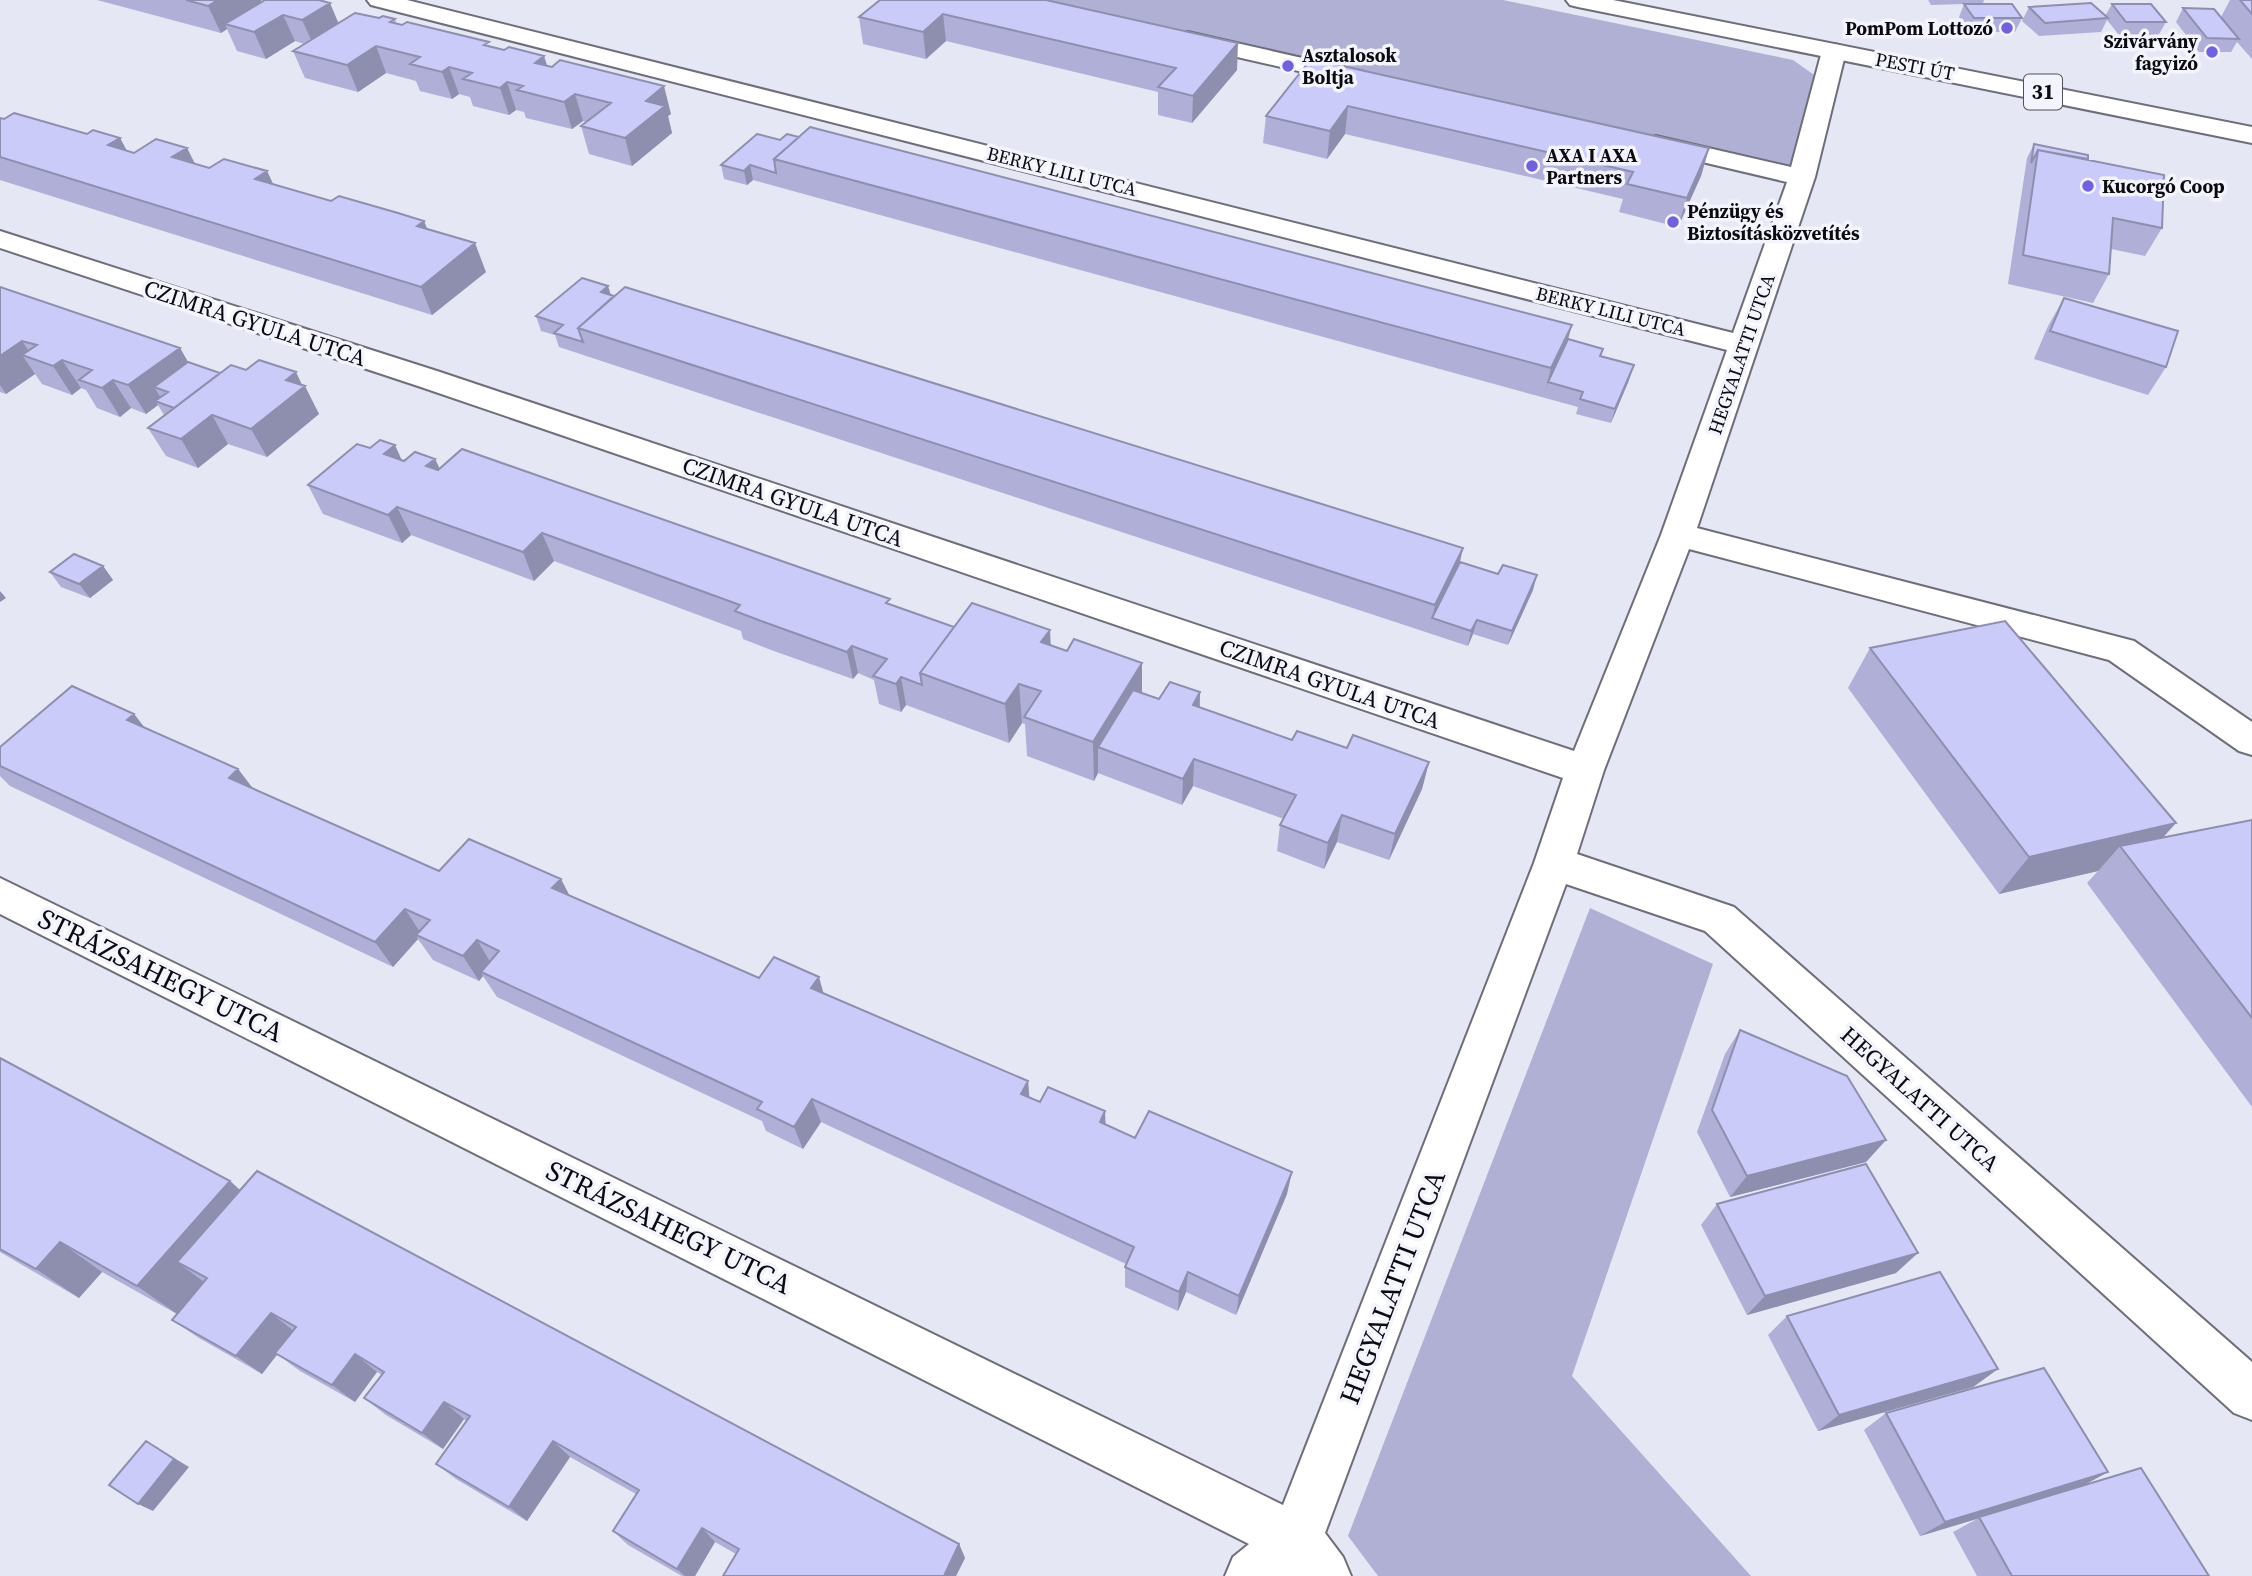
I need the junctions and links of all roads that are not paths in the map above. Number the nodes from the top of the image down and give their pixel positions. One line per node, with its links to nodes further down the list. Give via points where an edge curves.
1 (379, 0): 10 (street, BERKY LILI UTCA)
2 (1580, 0): 4 (street, PESTI ÚT / 31)
3 (1162, 33): 5 (street)
4 (1835, 51): 6 (street, PESTI ÚT / 31); 8 (street, HEGYALATTI UTCA)
5 (1380, 82)
6 (2252, 135)
7 (1639, 140): 8 (street)
8 (1802, 177): 10 (street, HEGYALATTI UTCA)
9 (0, 239): 13 (street, CZIMRA GYULA UTCA)
10 (1744, 345): 11 (street, HEGYALATTI UTCA)
11 (1678, 535): 12 (street, via 2121,650); 13 (street, HEGYALATTI UTCA)
12 (2252, 741)
13 (1585, 770): 14 (street, HEGYALATTI UTCA)
14 (1554, 863): 16 (street, HEGYALATTI UTCA, via 1719,919); 17 (street, HEGYALATTI UTCA)
15 (0, 895): 17 (street, STRÁZSAHEGY UTCA)
16 (2252, 1395)
17 (1310, 1557): 18 (street, HEGYALATTI UTCA)
18 (1252, 1576)

